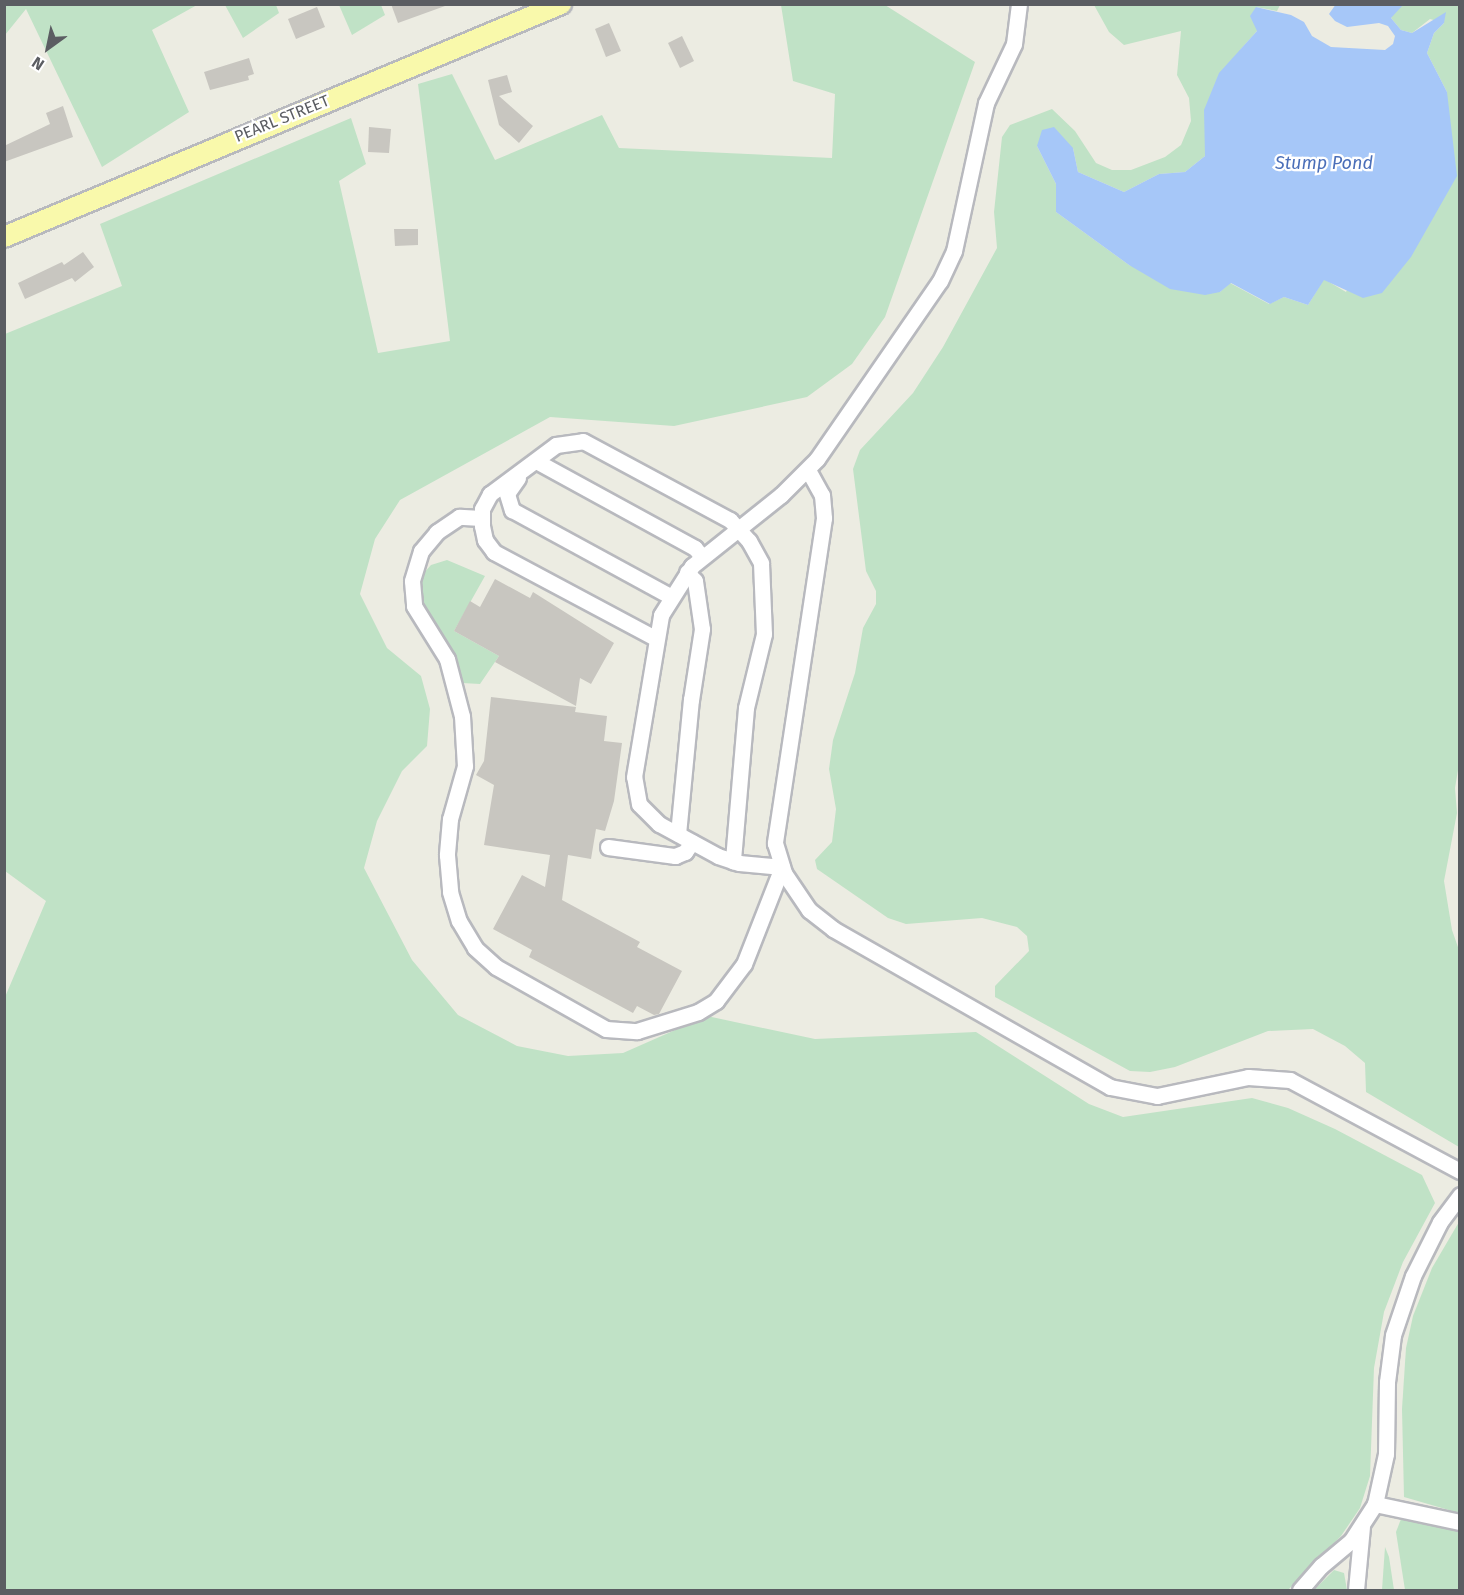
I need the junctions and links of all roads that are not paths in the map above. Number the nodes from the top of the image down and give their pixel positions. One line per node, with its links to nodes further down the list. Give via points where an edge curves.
1 (561, 4): 3 (main road, PEARL STREET)
2 (1019, 4): 5 (lane, via 1014,44 983,115 951,261)
3 (4, 237)
4 (536, 461): 6 (lane); 8 (lane, via 556,445 583,441); 9 (lane, via 695,548)
5 (808, 470): 8 (lane); 17 (lane, via 820,488 825,508 777,820 775,843)
6 (522, 474): 7 (lane, via 490,494); 11 (lane, via 507,494 512,510)
7 (481, 518): 12 (lane, via 484,540 500,557); 17 (lane, via 459,517 437,532 417,561 411,590 414,606 447,659 462,716 465,766 450,819 448,874 457,914 475,948 507,974 606,1029 654,1026 708,1006 730,986 756,942)
8 (740, 527): 9 (lane); 16 (lane, via 761,563 764,634 746,708)
9 (702, 557): 10 (lane)
10 (687, 572): 11 (lane); 13 (lane, via 694,578 702,629)
11 (670, 596): 12 (lane)
12 (655, 638): 13 (lane, via 633,786 644,810)
13 (678, 834): 14 (lane)
14 (692, 842): 15 (lane, via 685,852 675,856); 16 (lane)
15 (608, 847)
16 (733, 861): 17 (lane)
17 (782, 867): 18 (lane, via 798,896 820,921 1110,1087 1157,1096 1248,1077 1290,1080)
18 (1460, 1171)
19 (1460, 1195): 20 (lane, via 1426,1248 1393,1335 1387,1382 1386,1454)
20 (1375, 1504): 21 (lane); 22 (lane)
21 (1460, 1522)
22 (1362, 1527): 23 (lane); 24 (lane)
23 (1300, 1590)
24 (1356, 1590)

